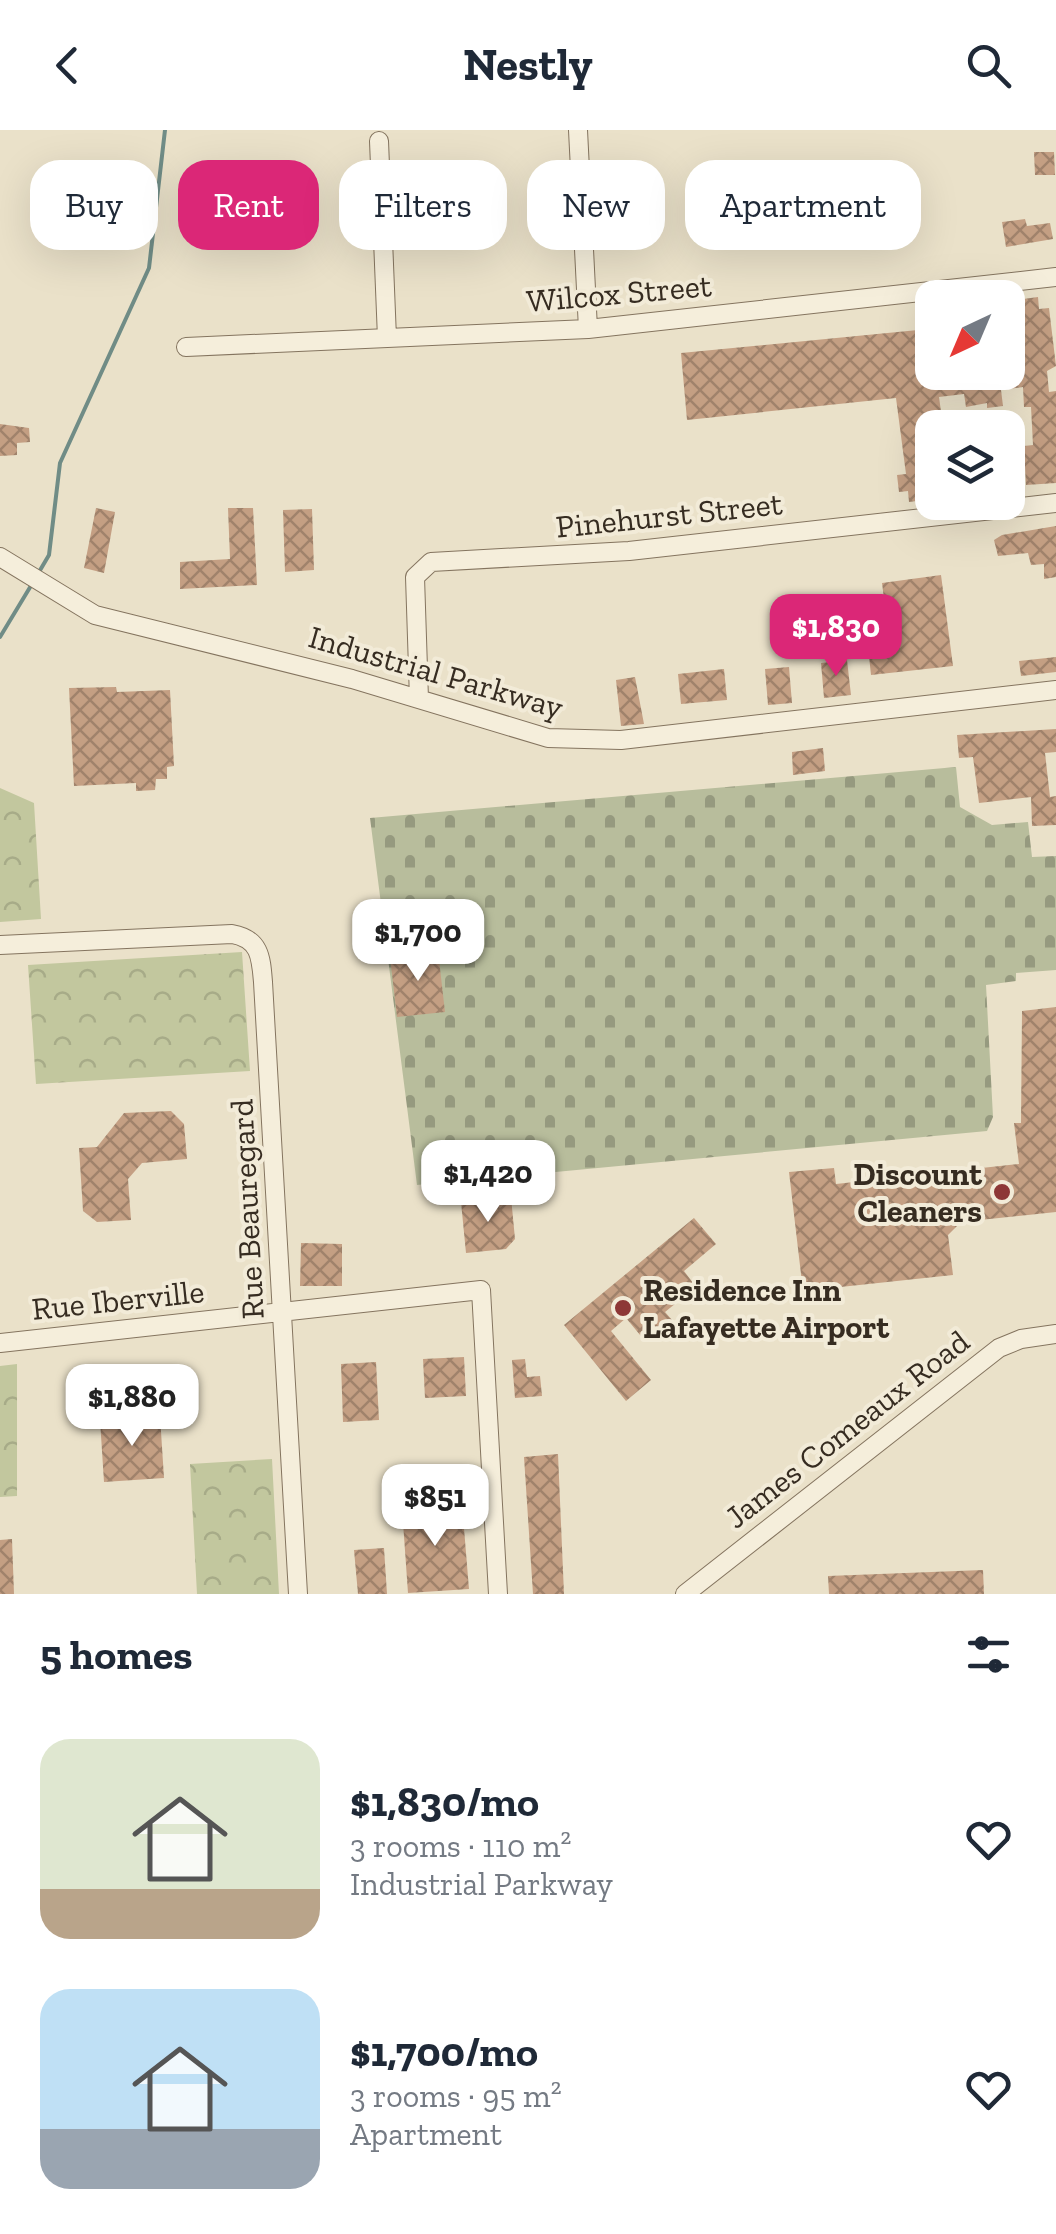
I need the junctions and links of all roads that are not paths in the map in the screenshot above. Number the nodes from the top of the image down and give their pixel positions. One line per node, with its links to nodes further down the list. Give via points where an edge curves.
1 (578, 130): 4 (street)
2 (379, 140): 5 (street)
3 (1056, 277): 4 (street, Wilcox Street)
4 (588, 329): 5 (street, Wilcox Street)
5 (387, 338): 6 (street, Wilcox Street)
6 (186, 347)
7 (1056, 503): 10 (street, Pinehurst Street, via 630,551 431,562 415,577)
8 (0, 557): 10 (street, Industrial Parkway, via 67,602 117,622)
9 (1056, 690): 10 (street, Industrial Parkway, via 587,742 534,736)
10 (419, 699)
11 (0, 944): 12 (street, Rue Beauregard, via 232,934 253,942 262,961)
12 (284, 1312): 14 (street, Rue Iberville); 15 (street, Rue Beauregard); 16 (street, Rue Iberville, via 481,1290)
13 (1056, 1334): 17 (street, James Comeaux Road, via 1000,1348)
14 (0, 1343)
15 (298, 1594)
16 (498, 1594)
17 (685, 1594)

